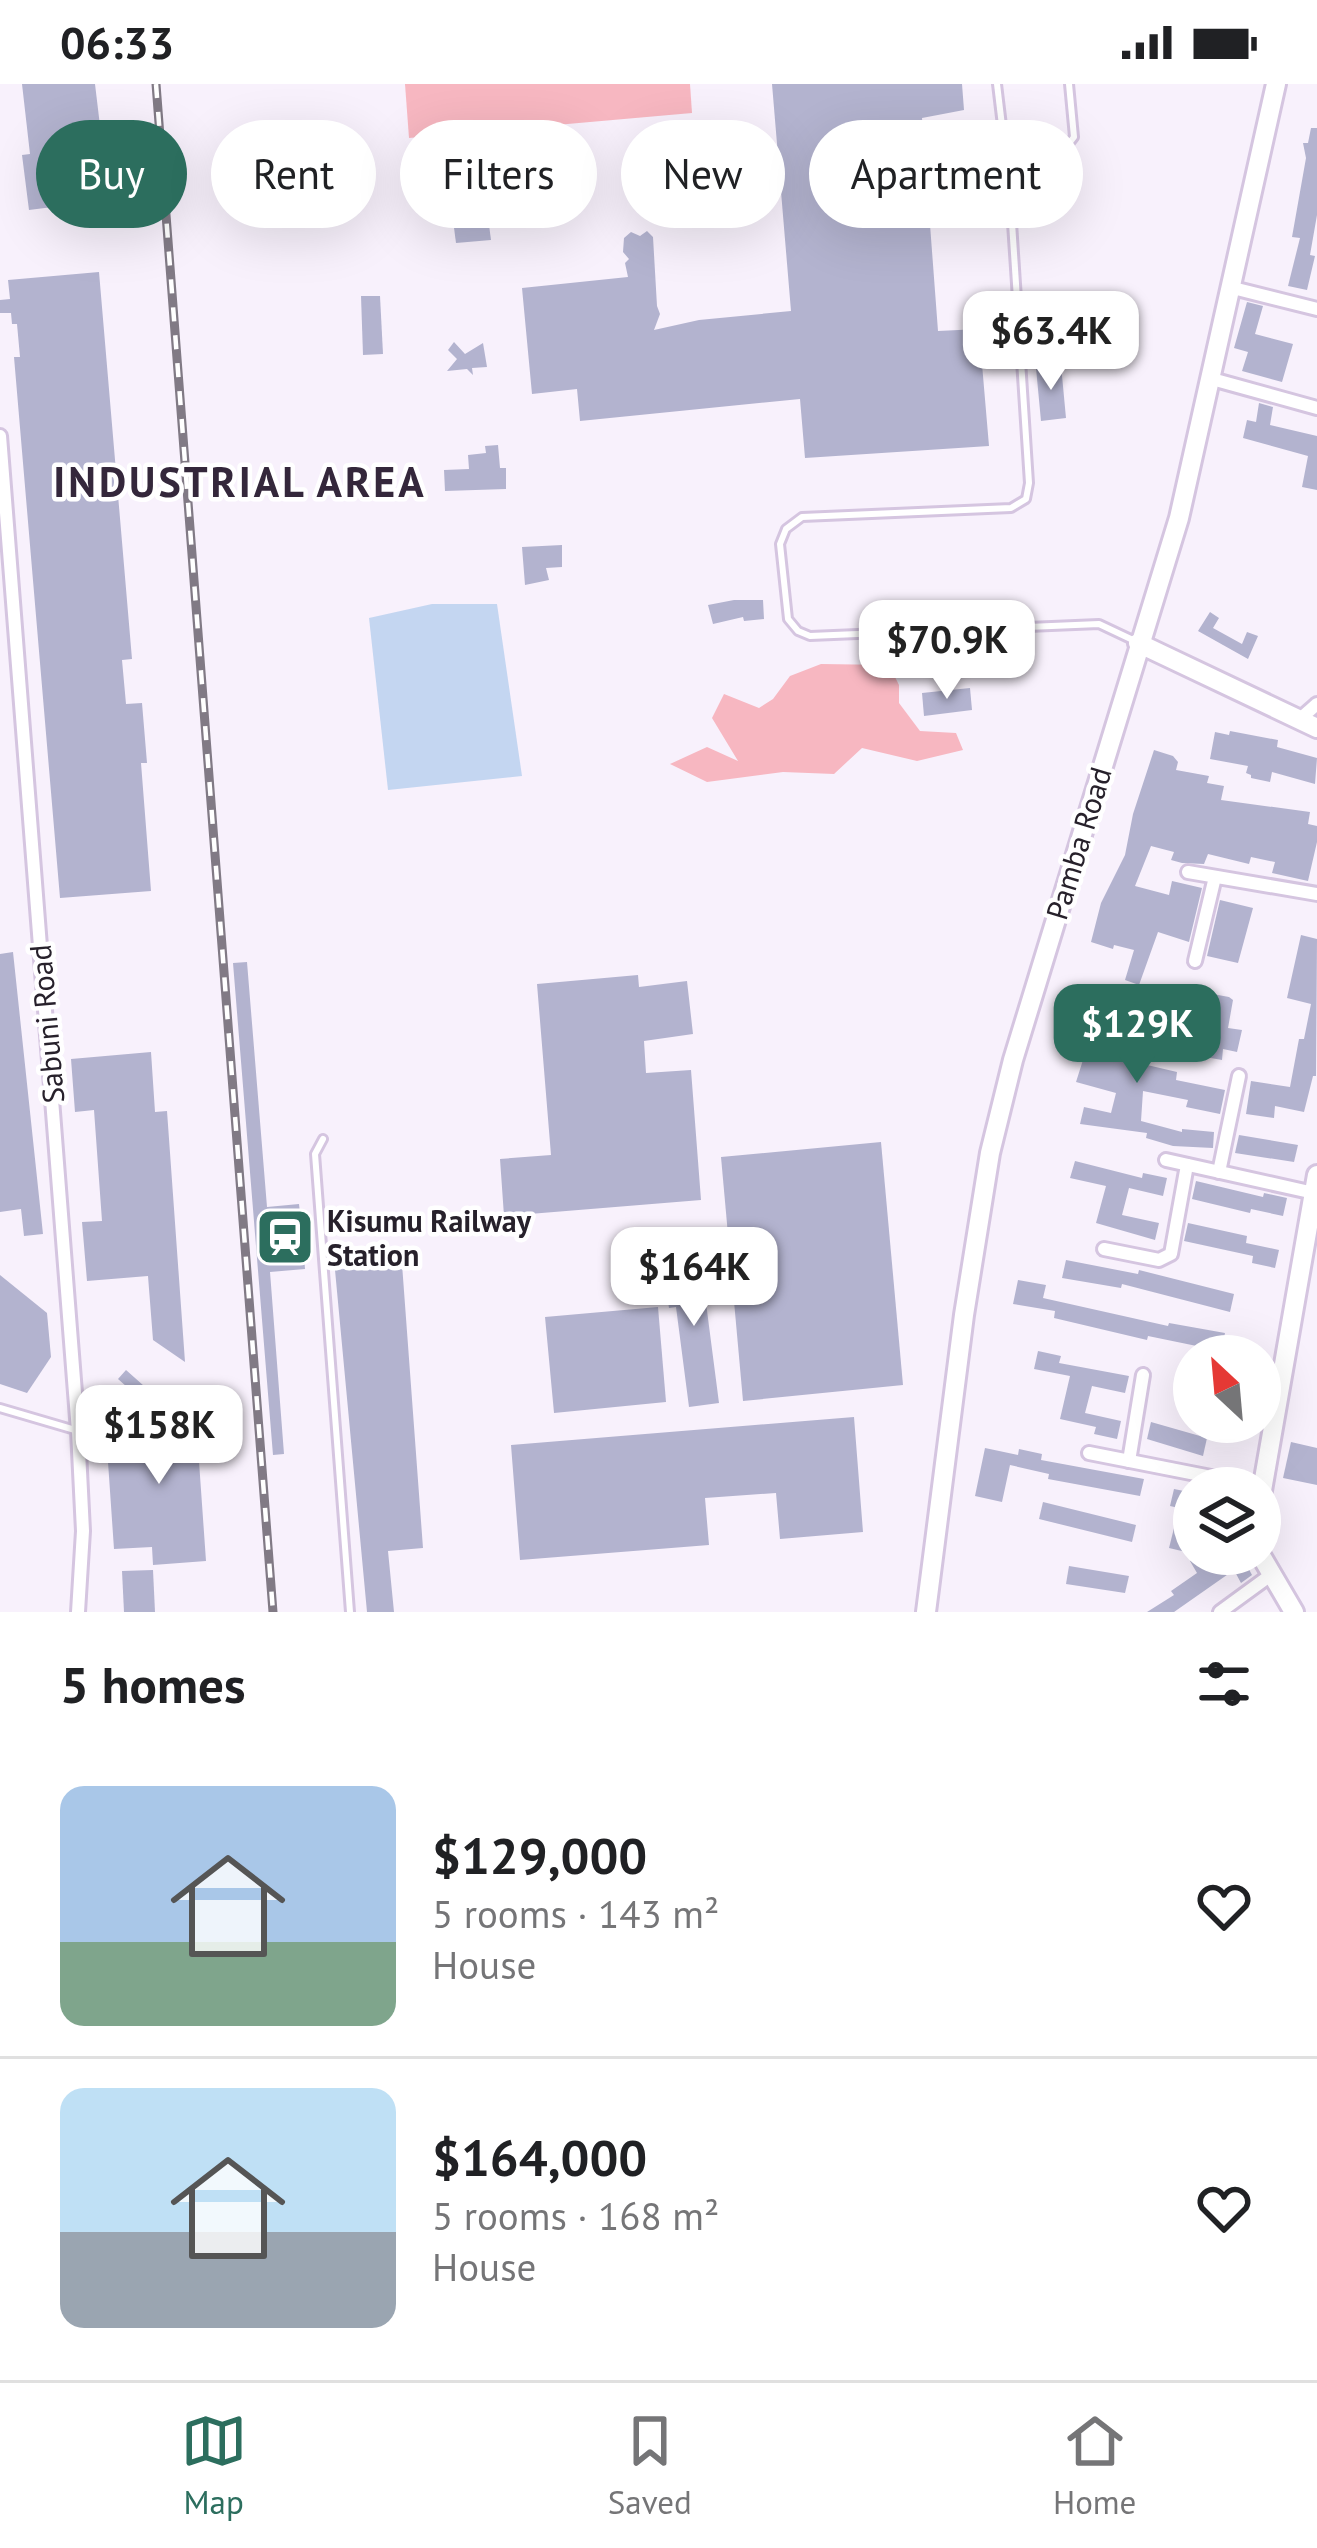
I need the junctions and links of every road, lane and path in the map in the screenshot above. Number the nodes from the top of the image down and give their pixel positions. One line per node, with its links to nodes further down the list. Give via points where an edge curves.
1 (997, 84): 4 (lane)
2 (1069, 84): 5 (lane)
3 (1276, 84): 7 (main road, Pamba Road)
4 (1001, 120)
5 (1072, 120)
6 (1012, 228): 12 (lane, via 1025,499 1011,508 802,517 780,544 788,619 810,636 1099,624)
7 (1233, 288): 8 (street); 9 (main road, Pamba Road)
8 (1317, 309)
9 (1213, 380): 10 (street); 12 (main road, Pamba Road)
10 (1317, 408)
11 (0, 436): 28 (street, Sabuni Road)
12 (1138, 644): 14 (main road); 37 (main road, Pamba Road, via 990,1153)
13 (1317, 704): 14 (street)
14 (1308, 723)
15 (1188, 872): 16 (street)
16 (1216, 877): 17 (street); 18 (street)
17 (1317, 894)
18 (1196, 961)
19 (1239, 1076): 23 (street)
20 (323, 1139): 36 (lane, via 315,1154)
21 (1166, 1160): 22 (street)
22 (1187, 1165): 23 (street); 25 (street, via 1171,1254 1159,1260)
23 (1219, 1172): 24 (street)
24 (1315, 1184): 31 (main road)
25 (1104, 1249)
26 (1143, 1375): 30 (street)
27 (0, 1408): 28 (lane)
28 (78, 1431): 35 (street, Sabuni Road)
29 (1089, 1453): 30 (street)
30 (1129, 1461): 32 (street)
31 (1266, 1467)
32 (1173, 1472)
33 (1271, 1575): 38 (street)
34 (1273, 1575): 39 (main road)
35 (78, 1612)
36 (350, 1612)
37 (926, 1612)
38 (1220, 1612)
39 (1294, 1612)

